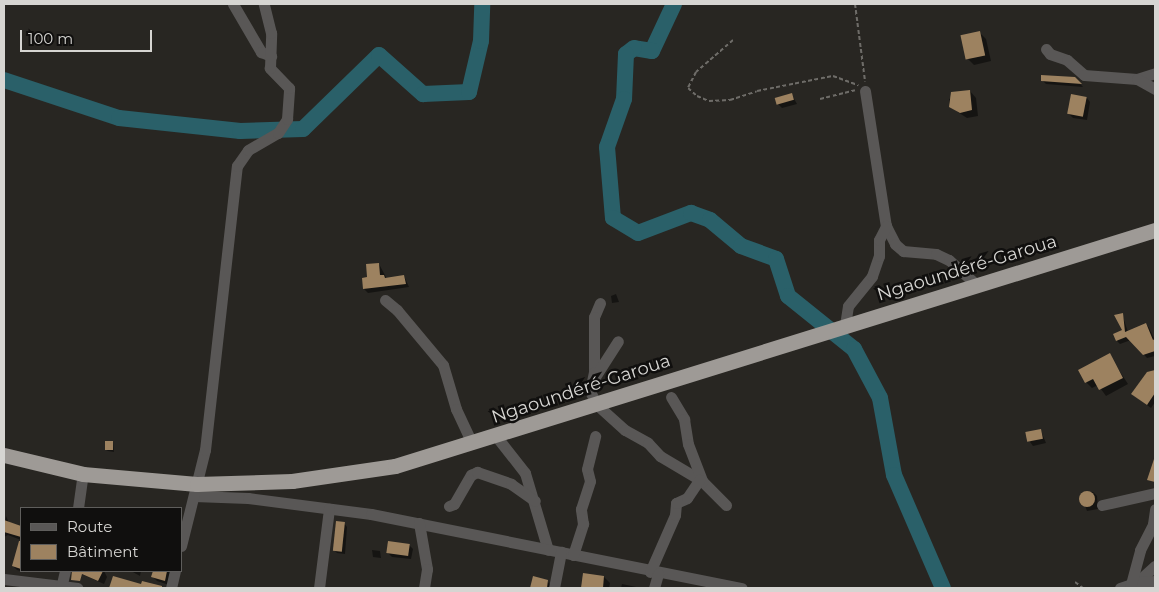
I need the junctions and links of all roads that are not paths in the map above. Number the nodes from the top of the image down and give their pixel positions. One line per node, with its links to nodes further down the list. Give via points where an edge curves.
1 (232, 4): 4 (street, via 262,52)
2 (264, 4): 4 (street, via 269,18)
3 (1046, 49): 6 (street, via 1050,54 1067,60 1084,75)
4 (271, 56): 25 (street, via 272,71 289,88 282,129 248,150 237,166 205,450)
5 (1155, 73): 6 (street)
6 (1137, 79): 7 (street)
7 (1155, 89)
8 (865, 91): 9 (street)
9 (886, 226): 11 (street, via 903,251 942,257 962,269); 14 (street, via 879,240 879,256 872,276 848,306)
10 (1155, 230): 11 (highway, Ngaoundéré-Garoua)
11 (976, 284): 14 (highway, Ngaoundéré-Garoua)
12 (385, 300): 21 (street, via 398,310 443,365 456,409)
13 (600, 303): 16 (street, via 594,317)
14 (840, 327): 18 (highway, Ngaoundéré-Garoua)
15 (618, 341): 16 (street)
16 (593, 380): 18 (street, via 590,391)
17 (671, 397): 24 (street, via 684,419)
18 (596, 404): 19 (highway, Ngaoundéré-Garoua); 24 (street, via 625,430 648,442 660,456)
19 (496, 436): 21 (highway, Ngaoundéré-Garoua); 27 (street, via 525,473)
20 (595, 436): 37 (street, via 587,469 590,480 581,510 583,524)
21 (472, 444): 25 (highway, Ngaoundéré-Garoua, via 395,466 338,476)
22 (4, 455): 23 (highway, Ngaoundéré-Garoua)
23 (83, 474): 25 (highway, Ngaoundéré-Garoua); 31 (street)
24 (700, 480): 28 (street); 41 (street, via 686,498 676,503 675,515)
25 (195, 490): 32 (street); 35 (street)
26 (1155, 493): 29 (street)
27 (536, 501): 30 (street, via 511,484 477,472 471,475 454,504); 36 (street)
28 (726, 504)
29 (1102, 505)
30 (449, 506)
31 (78, 507)
32 (329, 509): 34 (street); 48 (street)
33 (1155, 510): 45 (street, via 1153,524 1140,550)
34 (419, 523): 36 (street); 49 (street, via 427,569)
35 (182, 542)
36 (548, 550): 37 (street)
37 (567, 554): 41 (street); 50 (street)
38 (1155, 566): 45 (street)
39 (65, 572): 44 (street)
40 (175, 572): 47 (street)
41 (654, 573): 51 (street); 52 (street)
42 (4, 579): 44 (street)
43 (1155, 581): 45 (street)
44 (61, 586): 46 (street)
45 (1129, 586)
46 (77, 588)
47 (171, 588)
48 (319, 588)
49 (424, 588)
50 (554, 588)
51 (654, 588)
52 (742, 588)

